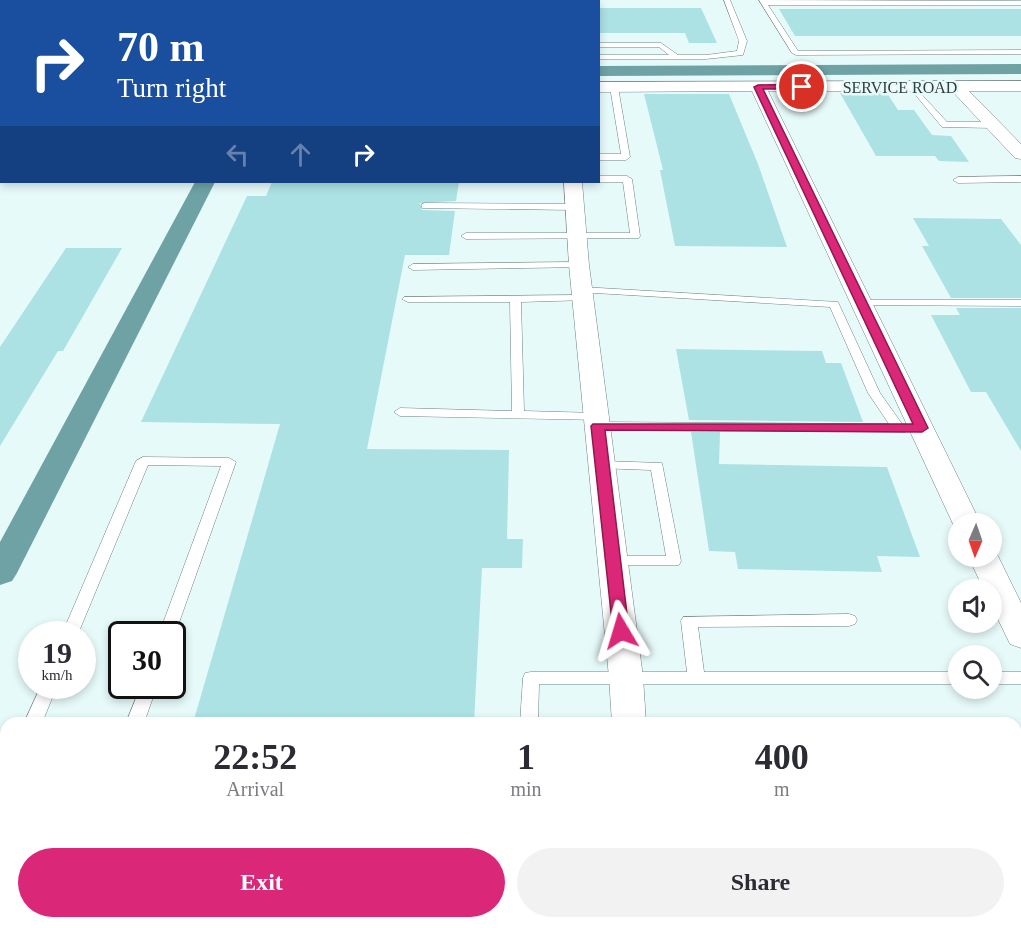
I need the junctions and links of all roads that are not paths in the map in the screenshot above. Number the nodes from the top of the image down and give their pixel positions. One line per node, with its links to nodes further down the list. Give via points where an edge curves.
1 (727, 0): 7 (lane, via 743,41 740,53)
2 (763, 1): 3 (lane); 5 (lane, via 796,52)
3 (1021, 3)
4 (600, 45): 7 (lane, via 661,45)
5 (1021, 52)
6 (600, 57): 7 (lane)
7 (676, 57)
8 (1021, 86): 12 (street, SERVICE ROAD)
9 (606, 87): 10 (street, SERVICE ROAD); 15 (lane, via 626,157)
10 (758, 87): 11 (street, SERVICE ROAD); 27 (street)
11 (913, 87): 12 (street, SERVICE ROAD); 13 (lane, via 945,125)
12 (957, 87): 13 (street)
13 (994, 125): 14 (street)
14 (1021, 154)
15 (600, 157)
16 (600, 179): 22 (lane, via 627,179 635,236)
17 (1021, 179): 18 (lane)
18 (958, 180)
19 (574, 194): 20 (lane); 22 (street)
20 (425, 206)
21 (466, 236): 22 (lane)
22 (577, 237): 24 (street)
23 (413, 267): 24 (lane)
24 (582, 284): 25 (lane); 31 (street); 32 (lane, via 834,304 874,393)
25 (515, 299): 26 (lane); 30 (lane)
26 (408, 300)
27 (862, 303): 28 (lane); 33 (street)
28 (1021, 303)
29 (400, 412): 30 (lane)
30 (518, 415): 31 (lane)
31 (597, 422): 32 (lane); 34 (street)
32 (898, 428): 33 (lane)
33 (922, 428): 35 (street)
34 (602, 465): 36 (street); 36 (lane, via 657,466 674,561)
35 (962, 513)
36 (613, 561): 42 (street)
37 (988, 567): 41 (street)
38 (849, 620): 43 (lane, via 689,621)
39 (75, 621): 40 (lane, via 143,461 228,462)
40 (172, 621)
41 (1021, 636)
42 (626, 677): 43 (lane); 51 (lane, via 531,678); 52 (street)
43 (696, 677): 44 (lane)
44 (948, 678)
45 (1002, 678): 46 (lane)
46 (1021, 678)
47 (43, 699): 49 (lane)
48 (144, 699): 50 (lane)
49 (36, 717)
50 (137, 717)
51 (530, 717)
52 (629, 717)

